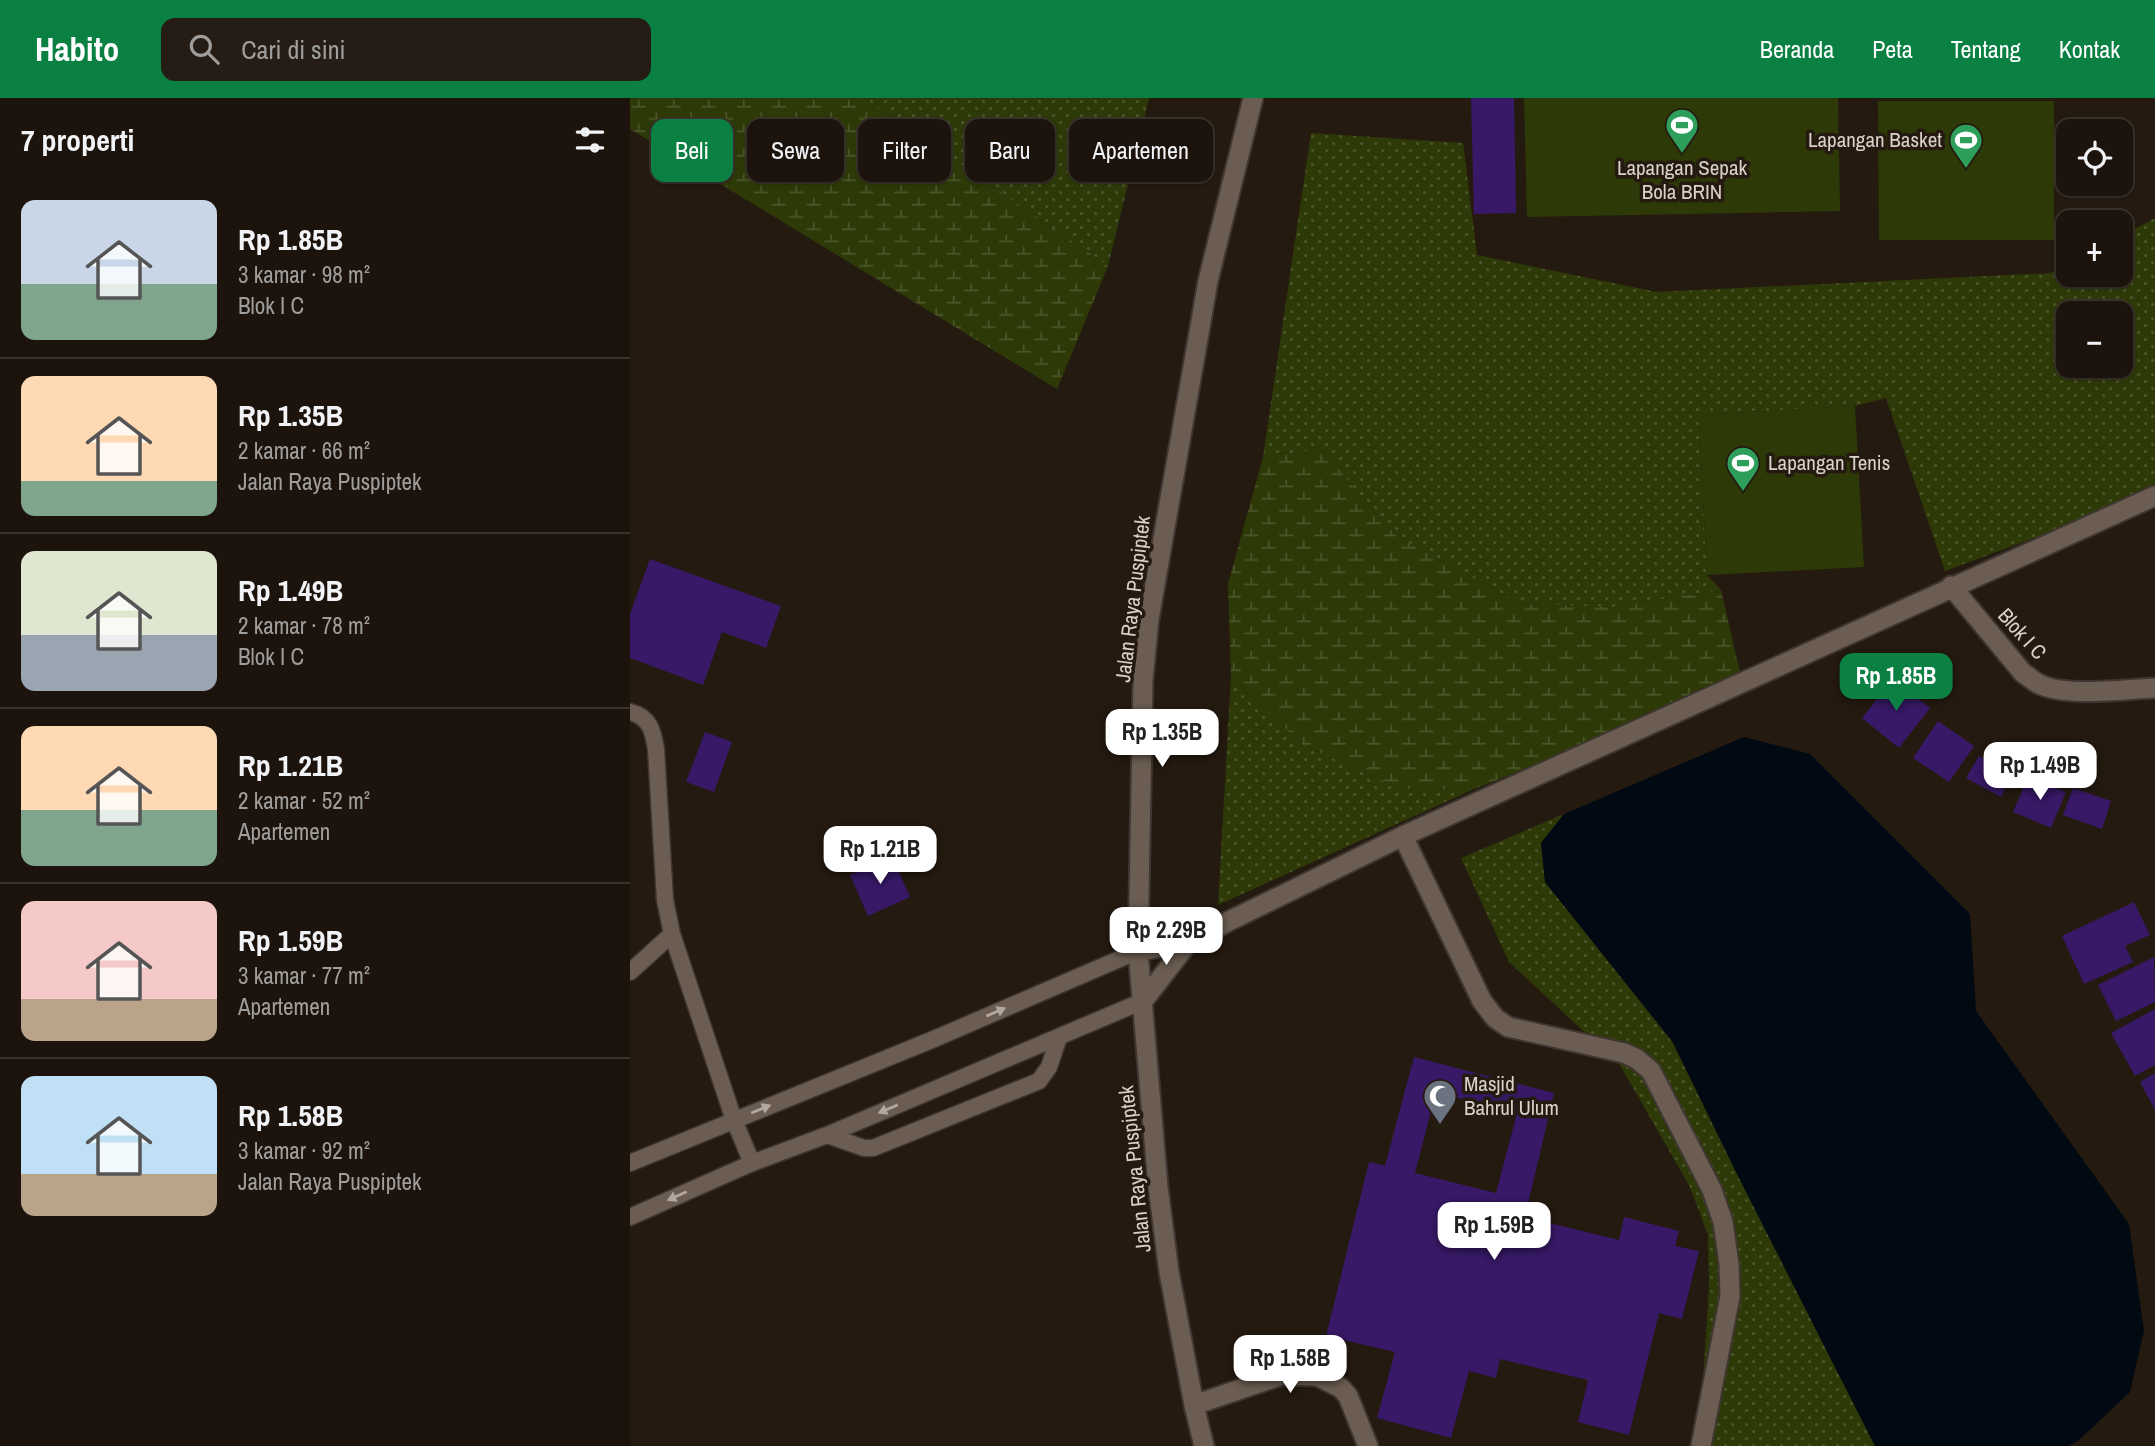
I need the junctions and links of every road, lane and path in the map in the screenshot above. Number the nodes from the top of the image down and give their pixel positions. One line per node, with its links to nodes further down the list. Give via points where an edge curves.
1 (1253, 98): 9 (street, Jalan Raya Puspiptek, via 1208,281 1149,619 1143,680)
2 (2155, 496): 3 (street)
3 (1951, 586): 4 (street, Blok I C, via 2023,673 2039,684 2078,691); 6 (street)
4 (2155, 688)
5 (630, 712): 7 (lane, via 648,721 656,749 665,900)
6 (1403, 836): 8 (street); 21 (street, via 1482,1001 1495,1018 1507,1027 1637,1059 1651,1071 1712,1190 1723,1222 1730,1296)
7 (672, 934): 10 (lane); 13 (lane)
8 (1188, 943): 9 (street); 11 (street)
9 (1138, 951): 11 (street, Jalan Raya Puspiptek); 13 (lane, one-way to 9)
10 (630, 972)
11 (1143, 1001): 12 (lane); 18 (street, Jalan Raya Puspiptek, via 1158,1187)
12 (1059, 1037): 14 (lane, one-way to 14); 14 (lane, via 1039,1081 873,1148)
13 (734, 1120): 15 (lane); 16 (lane)
14 (827, 1135): 16 (lane)
15 (630, 1163)
16 (752, 1163): 17 (lane, one-way to 17)
17 (630, 1217)
18 (1194, 1405): 19 (street, Jalan Raya Puspiptek); 20 (street, via 1283,1375 1317,1376 1348,1396)
19 (1204, 1446)
20 (1368, 1446)
21 (1701, 1446)

